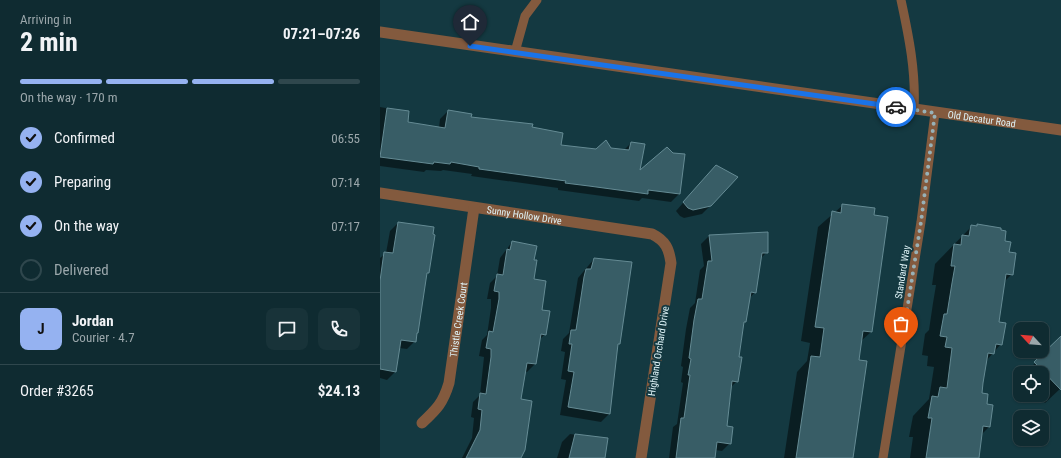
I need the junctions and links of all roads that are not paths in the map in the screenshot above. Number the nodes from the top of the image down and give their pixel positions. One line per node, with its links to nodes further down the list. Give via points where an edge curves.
1 (537, 0): 4 (lane, via 525,16)
2 (901, 0): 5 (lane, via 912,52)
3 (380, 32): 4 (street, Old Decatur Road)
4 (514, 52): 5 (street, Old Decatur Road)
5 (914, 109): 6 (street, Old Decatur Road)
6 (935, 113): 7 (street, Old Decatur Road); 13 (lane, Standard Way, via 921,222)
7 (1061, 130)
8 (380, 193): 9 (street, Sunny Hollow Drive)
9 (474, 208): 10 (street, Sunny Hollow Drive, via 652,234); 11 (street, Thistle Creek Court, via 449,383 439,408)
10 (666, 244): 12 (street, Highland Orchard Drive, via 671,263)
11 (422, 424)
12 (641, 458)
13 (883, 458)

